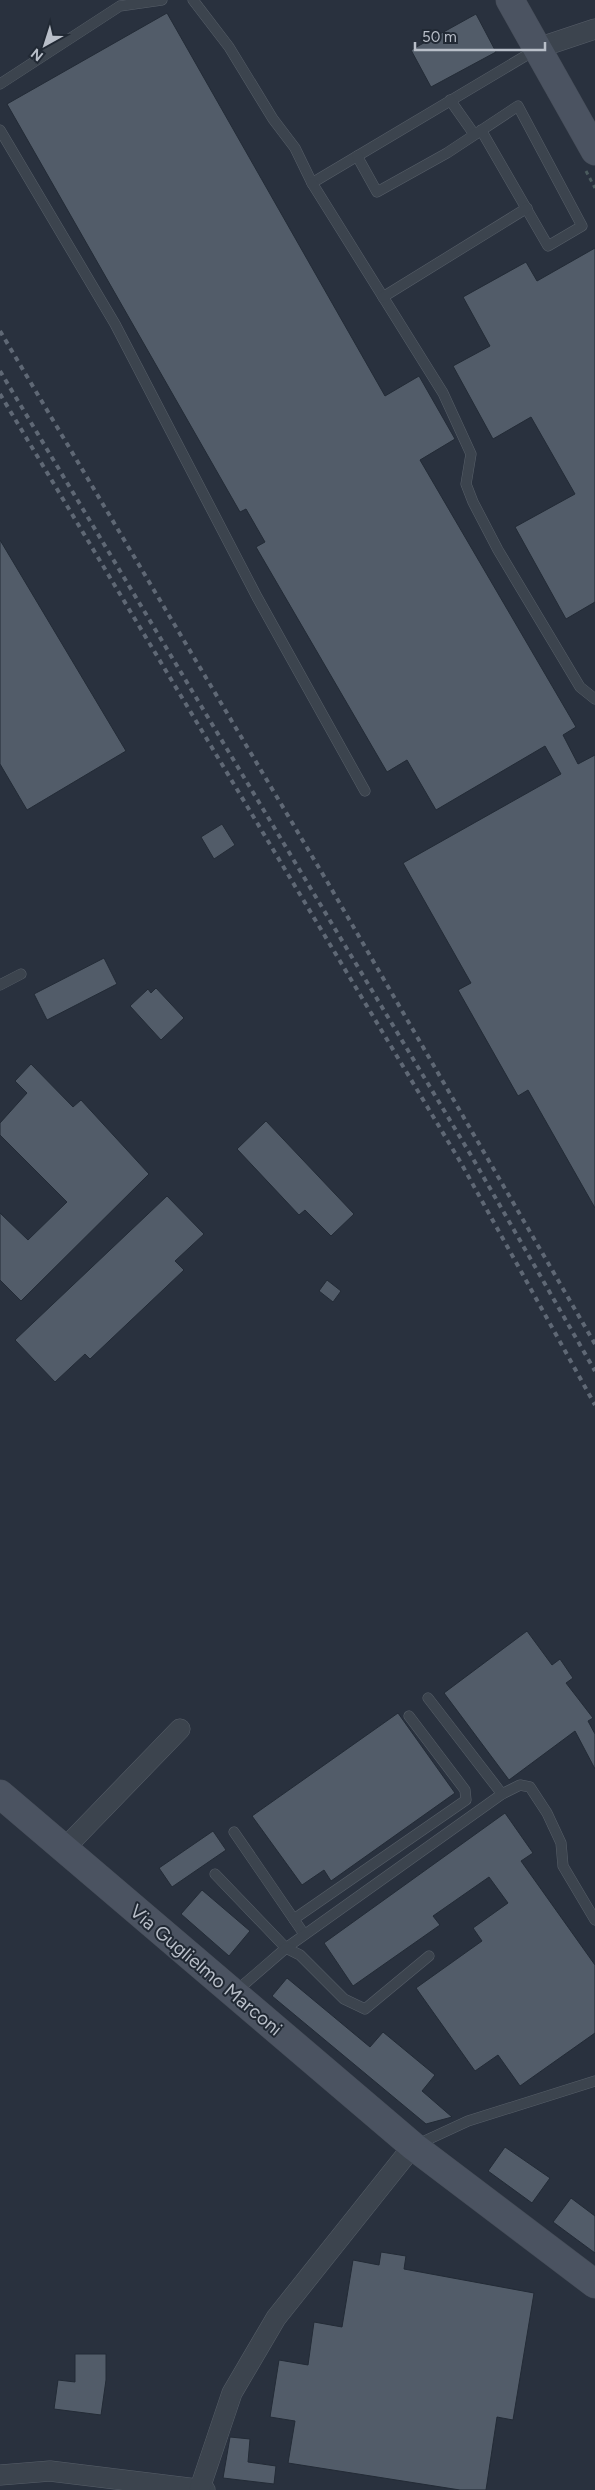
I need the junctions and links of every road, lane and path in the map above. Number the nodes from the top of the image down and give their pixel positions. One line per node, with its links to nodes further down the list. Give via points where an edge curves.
1 (162, 0): 6 (lane, via 120,6)
2 (193, 0): 12 (lane, via 229,47 295,148)
3 (510, 0): 5 (street)
4 (595, 29): 5 (street)
5 (538, 48): 7 (lane); 10 (street)
6 (0, 84)
7 (450, 100): 9 (lane); 11 (lane)
8 (0, 130): 16 (lane, via 115,324 257,597)
9 (477, 132): 11 (lane, via 378,192); 13 (lane); 13 (lane, via 518,106 582,226 548,246)
10 (595, 150)
11 (357, 156): 12 (lane)
12 (312, 183): 14 (lane)
13 (527, 208): 14 (lane)
14 (383, 297): 15 (lane, via 444,393 471,454 466,484 498,550 580,686)
15 (595, 699)
16 (365, 791)
17 (21, 974): 18 (lane)
18 (0, 985)
19 (428, 1698): 23 (lane)
20 (408, 1716): 27 (lane, via 465,1790 466,1800)
21 (180, 1729): 25 (street)
22 (0, 1794): 25 (street, Via Guglielmo Marconi)
23 (502, 1794): 28 (lane, via 520,1785 530,1787 561,1843 563,1866); 29 (lane)
24 (234, 1832): 27 (lane)
25 (64, 1849): 32 (street, Via Guglielmo Marconi)
26 (215, 1874): 30 (lane)
27 (294, 1919): 29 (lane)
28 (595, 1920)
29 (304, 1934): 30 (lane)
30 (286, 1948): 31 (lane, via 300,1955 344,1999 365,2009); 32 (lane)
31 (429, 1956)
32 (233, 1994): 34 (street, Via Guglielmo Marconi)
33 (595, 2081): 34 (lane, via 468,2121)
34 (413, 2146): 35 (street, Via Guglielmo Marconi); 37 (street, via 276,2318 232,2393)
35 (595, 2284)
36 (0, 2475): 37 (street, via 50,2471)
37 (202, 2489)

